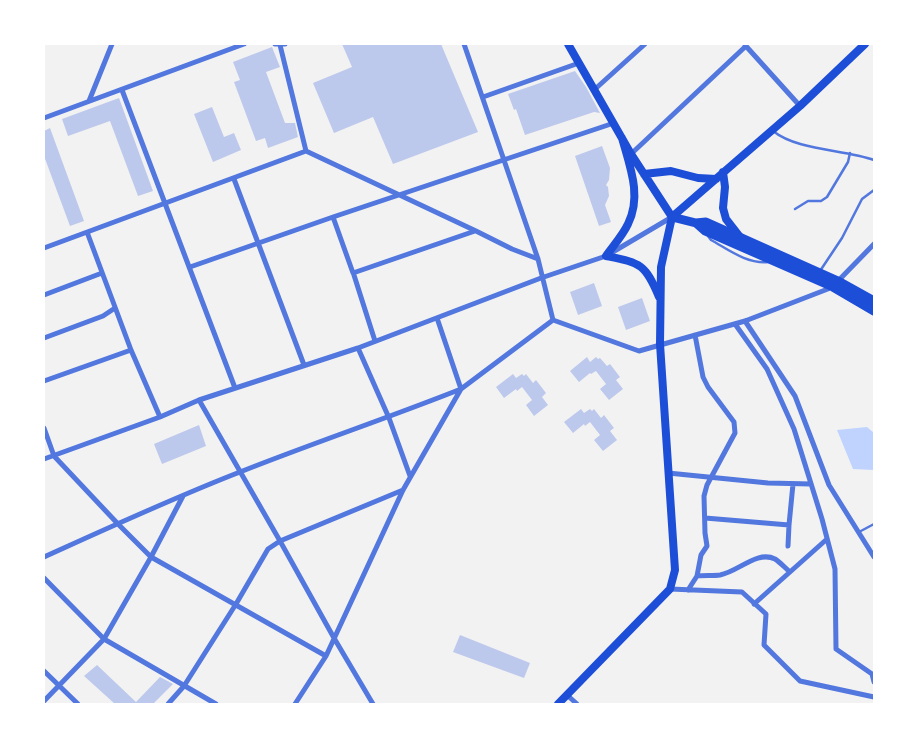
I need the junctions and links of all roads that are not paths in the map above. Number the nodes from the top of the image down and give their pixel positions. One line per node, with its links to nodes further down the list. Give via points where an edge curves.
1 (112, 44): 13 (street)
2 (244, 44): 10 (street)
3 (280, 44): 19 (street)
4 (464, 44): 12 (street)
5 (568, 44): 9 (main road)
6 (644, 44): 11 (street)
7 (865, 44): 14 (main road)
8 (744, 45): 14 (street); 21 (street)
9 (579, 63): 11 (main road); 12 (street)
10 (122, 90): 13 (street); 30 (street)
11 (594, 90): 16 (main road)
12 (483, 97): 22 (street)
13 (89, 101): 15 (street)
14 (800, 106): 17 (main road)
15 (44, 118)
16 (614, 123): 18 (main road); 22 (street)
17 (772, 130): 20 (lane, via 787,140); 24 (main road)
18 (622, 138): 21 (main road); 41 (main road, via 634,182 635,206 628,226)
19 (306, 151): 27 (street); 29 (street)
20 (850, 153): 23 (lane); 31 (lane, via 827,197)
21 (631, 154): 25 (main road)
22 (504, 160): 29 (street); 42 (street)
23 (874, 160)
24 (724, 172): 26 (main road); 37 (main road, via 723,208 726,219)
25 (644, 174): 26 (main road, via 671,171 698,178); 33 (main road)
26 (716, 178): 33 (main road)
27 (234, 179): 30 (street); 38 (street)
28 (874, 190): 45 (lane, via 862,199 842,238)
29 (400, 195): 32 (street); 35 (street)
30 (164, 203): 36 (street); 43 (street)
31 (795, 209)
32 (332, 217): 38 (street); 44 (street)
33 (672, 217): 34 (main road); 41 (street); 50 (main road, via 661,267)
34 (696, 223): 37 (main road, via 706,222); 48 (main road, via 705,231)
35 (476, 231): 42 (street); 44 (street)
36 (87, 232): 40 (street); 46 (street)
37 (740, 236): 45 (main road)
38 (258, 244): 43 (street); 64 (street)
39 (874, 244): 48 (street)
40 (44, 248)
41 (606, 256): 47 (street); 50 (main road, via 645,269)
42 (538, 259): 47 (street)
43 (190, 267): 66 (street)
44 (353, 272): 60 (street)
45 (819, 272): 48 (main road)
46 (102, 273): 49 (street); 52 (street)
47 (541, 278): 54 (street); 55 (street)
48 (836, 284): 51 (main road); 53 (main road); 56 (street)
49 (44, 295)
50 (661, 301): 61 (main road)
51 (874, 301)
52 (115, 308): 59 (street, via 103,316); 63 (street)
53 (874, 311)
54 (437, 318): 60 (street); 67 (street)
55 (552, 320): 61 (street, via 639,351); 67 (street)
56 (745, 321): 57 (street); 86 (street, via 794,396 829,485)
57 (734, 324): 58 (street); 79 (street, via 767,369 794,429)
58 (695, 335): 61 (street); 77 (street, via 703,377 734,422 735,434)
59 (44, 338)
60 (375, 341): 62 (street)
61 (660, 344): 75 (main road)
62 (358, 348): 64 (street); 70 (street)
63 (131, 350): 65 (street); 69 (street)
64 (304, 365): 66 (street)
65 (44, 381)
66 (235, 388): 68 (street)
67 (461, 390): 70 (street); 76 (street)
68 (198, 400): 69 (street); 74 (street)
69 (160, 417): 72 (street)
70 (389, 418): 74 (street); 76 (street)
71 (44, 428): 72 (street)
72 (54, 456): 73 (street); 83 (street)
73 (44, 459)
74 (240, 472): 81 (street); 88 (street)
75 (668, 474): 77 (street); 96 (main road, via 675,570)
76 (410, 476): 80 (street)
77 (711, 477): 78 (street); 82 (street, via 704,496)
78 (793, 484): 79 (street); 85 (street)
79 (811, 484): 87 (street)
80 (403, 490): 88 (street); 100 (street)
81 (184, 495): 83 (street); 91 (street)
82 (705, 518): 85 (street); 94 (street, via 707,546 701,554)
83 (118, 524): 90 (street); 91 (street)
84 (874, 524): 86 (lane)
85 (789, 525): 89 (street)
86 (859, 532): 92 (street)
87 (827, 538): 93 (street); 104 (street, via 835,569 836,649 872,674)
88 (280, 541): 98 (street, via 268,548); 100 (street)
89 (788, 546)
90 (44, 557)
91 (152, 557): 98 (street); 101 (street)
92 (874, 557)
93 (790, 572): 94 (street, via 775,559 765,557 720,575); 99 (street)
94 (697, 576): 97 (street)
95 (44, 578): 101 (street)
96 (670, 589): 97 (street); 107 (main road)
97 (688, 590): 99 (street, via 742,592)
98 (236, 604): 102 (street); 106 (street)
99 (754, 604): 108 (street, via 766,614 764,645 800,681)
100 (334, 638): 102 (street); 114 (street)
101 (104, 639): 105 (street); 106 (street)
102 (326, 656): 113 (street)
103 (44, 672): 105 (street)
104 (874, 682)
105 (59, 686): 109 (street); 110 (street)
106 (184, 686): 111 (street); 112 (street)
107 (567, 696): 115 (main road); 116 (street)
108 (874, 697)
109 (44, 701)
110 (78, 704)
111 (168, 704)
112 (216, 704)
113 (295, 704)
114 (373, 704)
115 (558, 704)
116 (577, 704)

